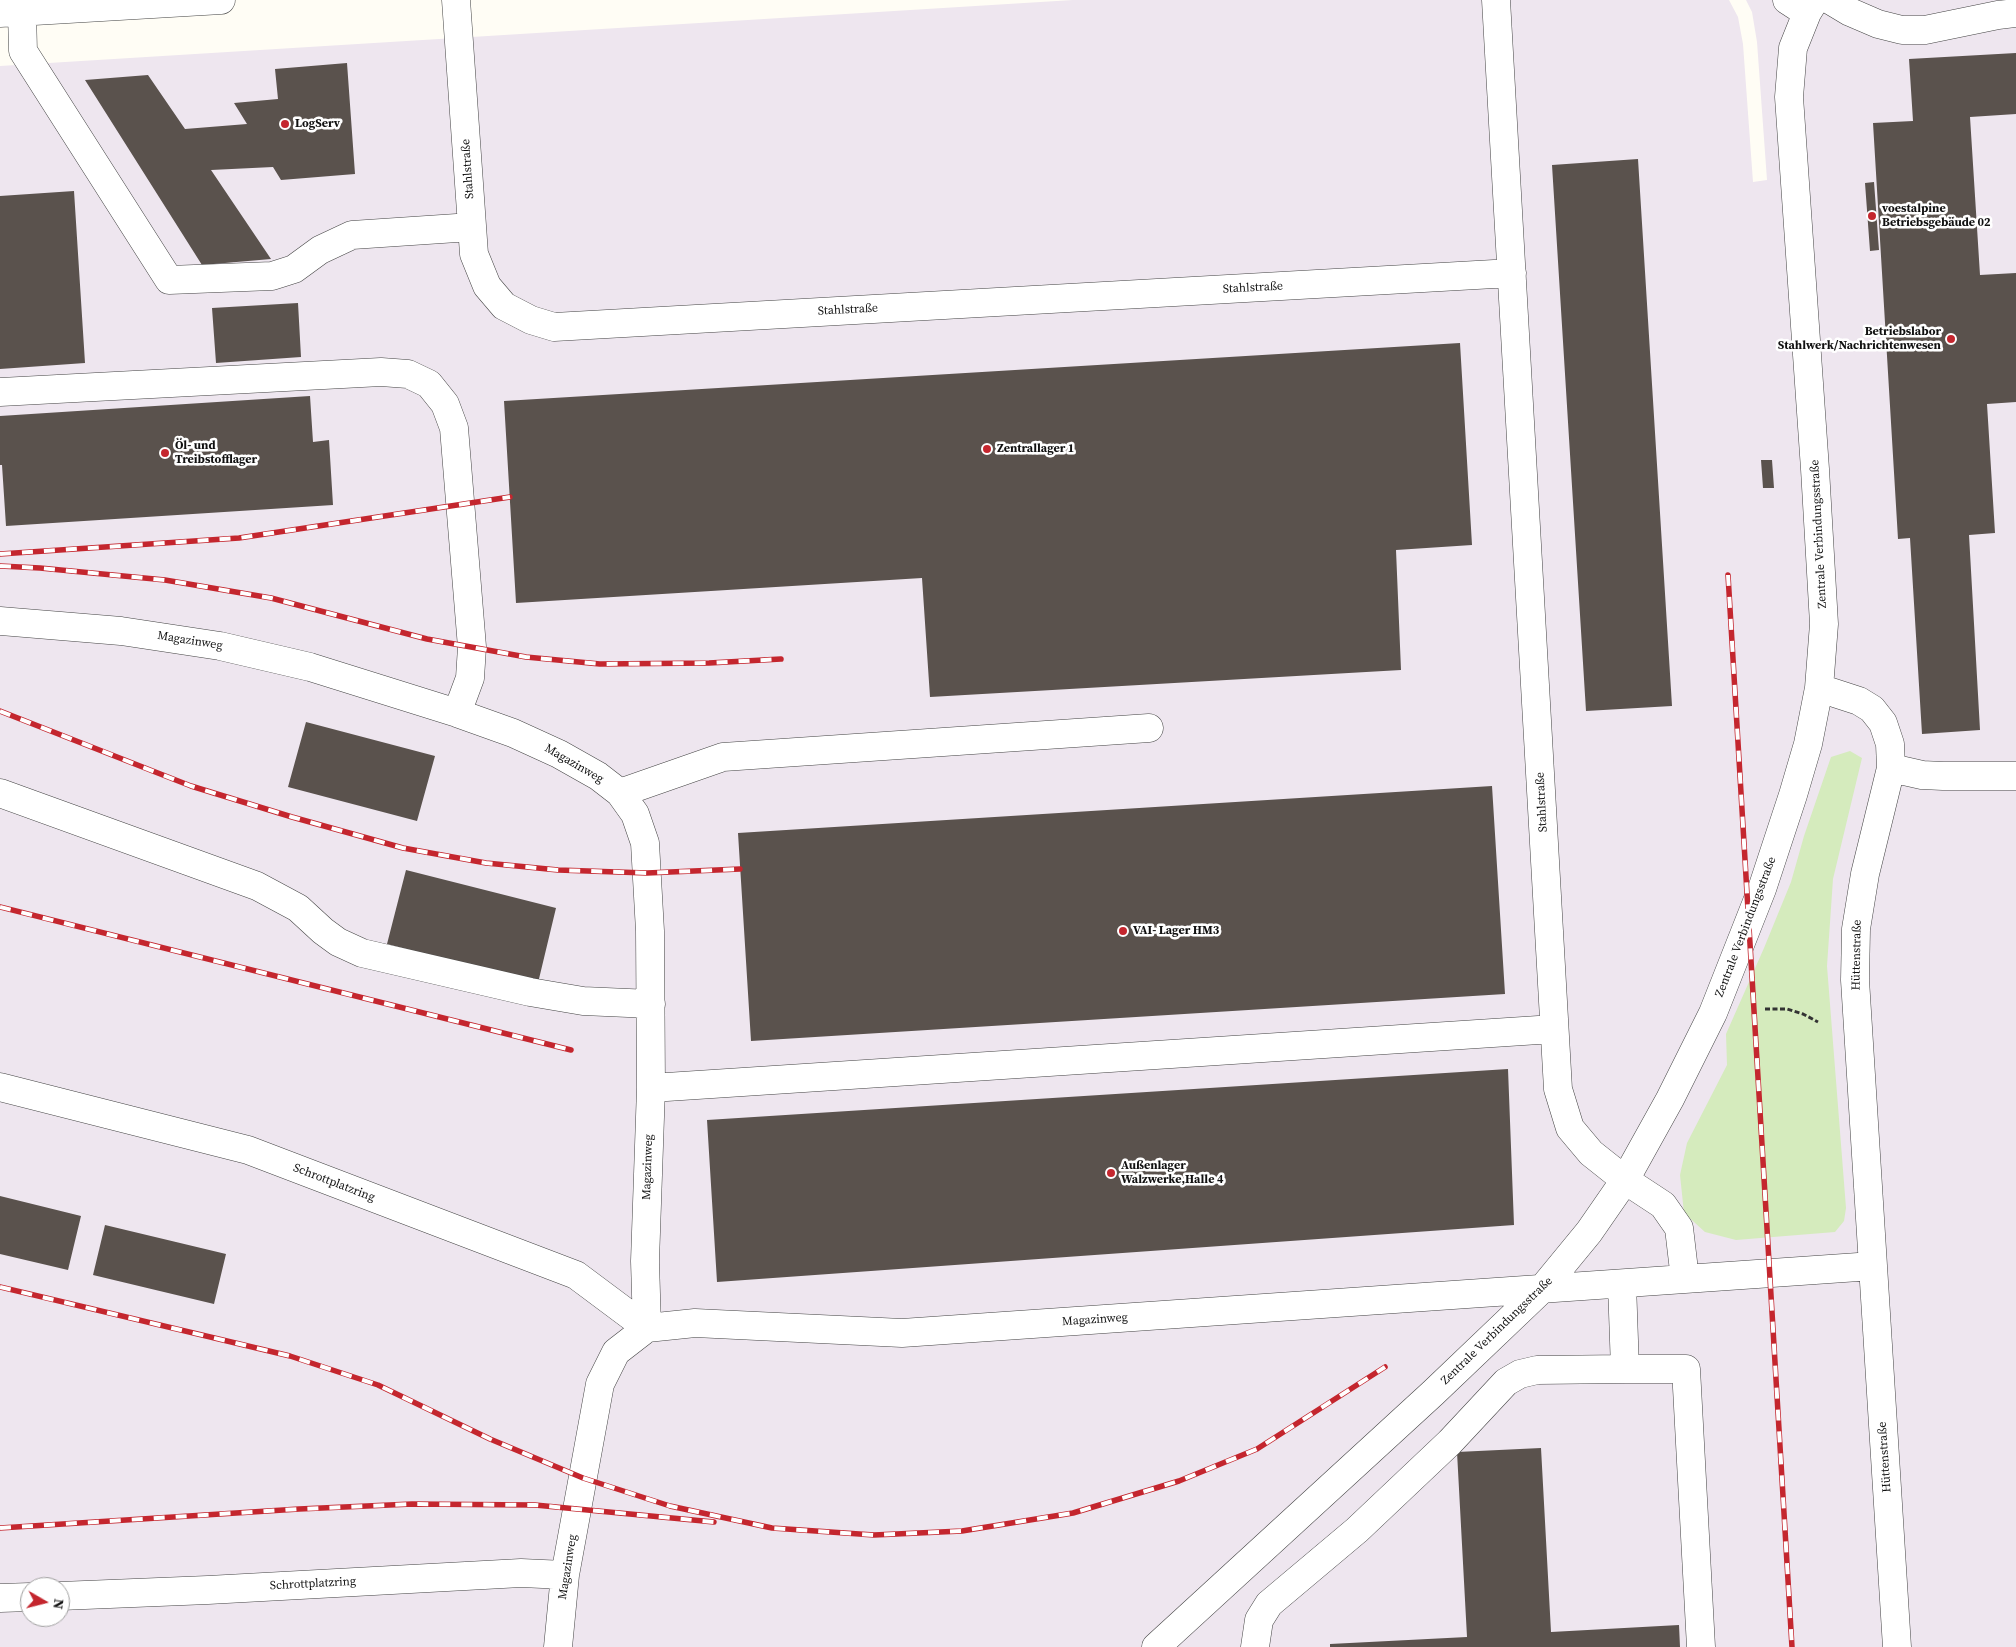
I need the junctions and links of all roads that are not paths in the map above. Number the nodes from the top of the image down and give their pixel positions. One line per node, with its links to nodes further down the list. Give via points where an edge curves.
1 (221, 0): 5 (street)
2 (456, 0): 9 (street, Stahlstraße)
3 (1496, 0): 10 (street, Stahlstraße)
4 (1830, 0): 8 (street, via 1878,24 1902,30 1925,30)
5 (104, 3): 7 (street)
6 (1803, 4): 13 (street, Zentrale Verbindungsstraße, via 1793,48 1789,97 1824,624)
7 (11, 12): 9 (street, via 23,51 169,280 272,276 294,269 320,250 352,235)
8 (2016, 13)
9 (472, 227): 10 (street, Stahlstraße, via 474,254 487,286 504,306 554,327)
10 (1512, 273): 21 (street, Stahlstraße)
11 (0, 392): 14 (street, via 381,372 408,374 429,384 445,404 454,428 472,647 470,678)
12 (0, 621): 14 (street, Magazinweg, via 122,631 220,646 310,667)
13 (1819, 688): 16 (street, Hüttenstraße, via 1859,701 1872,709 1883,723 1890,744); 24 (street, Zentrale Verbindungsstraße, via 1808,744 1793,795 1762,889 1714,1013)
14 (457, 713): 19 (street, Magazinweg, via 559,754)
15 (1149, 728): 19 (street, via 723,758)
16 (1890, 768): 17 (street, via 1922,775); 25 (street, Hüttenstraße, via 1865,874 1856,929 1855,980)
17 (2016, 776)
18 (0, 793): 20 (street, via 257,886 298,908 338,942 362,953 547,995 583,1001)
19 (620, 793): 20 (street, Magazinweg, via 635,814 645,843)
20 (651, 1004): 23 (street, Magazinweg)
21 (1554, 1029): 23 (street); 24 (street, Stahlstraße, via 1558,1089 1570,1128 1591,1153)
22 (0, 1087): 29 (street, Schrottplatzring, via 248,1150 576,1276)
23 (651, 1088): 29 (street, Magazinweg, via 645,1261)
24 (1625, 1180): 26 (street, Stahlstraße, via 1663,1205 1679,1228); 28 (street, Zentrale Verbindungsstraße, via 1589,1232)
25 (1873, 1266): 26 (street); 39 (street, Hüttenstraße)
26 (1685, 1279): 27 (street)
27 (1622, 1284): 28 (street); 30 (street)
28 (1543, 1288): 29 (street, Magazinweg, via 902,1333 695,1323); 36 (street, Zentrale Verbindungsstraße)
29 (647, 1328): 31 (street, Magazinweg, via 616,1352 600,1384)
30 (1625, 1369): 37 (street, via 1537,1370 1506,1382 1450,1442 1357,1530 1269,1604 1259,1620); 38 (street, via 1686,1369)
31 (565, 1575): 32 (street, Schrottplatzring, via 521,1573); 35 (street, Magazinweg)
32 (70, 1596)
33 (20, 1597): 34 (street)
34 (0, 1598)
35 (558, 1647)
36 (1156, 1647)
37 (1255, 1647)
38 (1701, 1647)
39 (1897, 1647)

